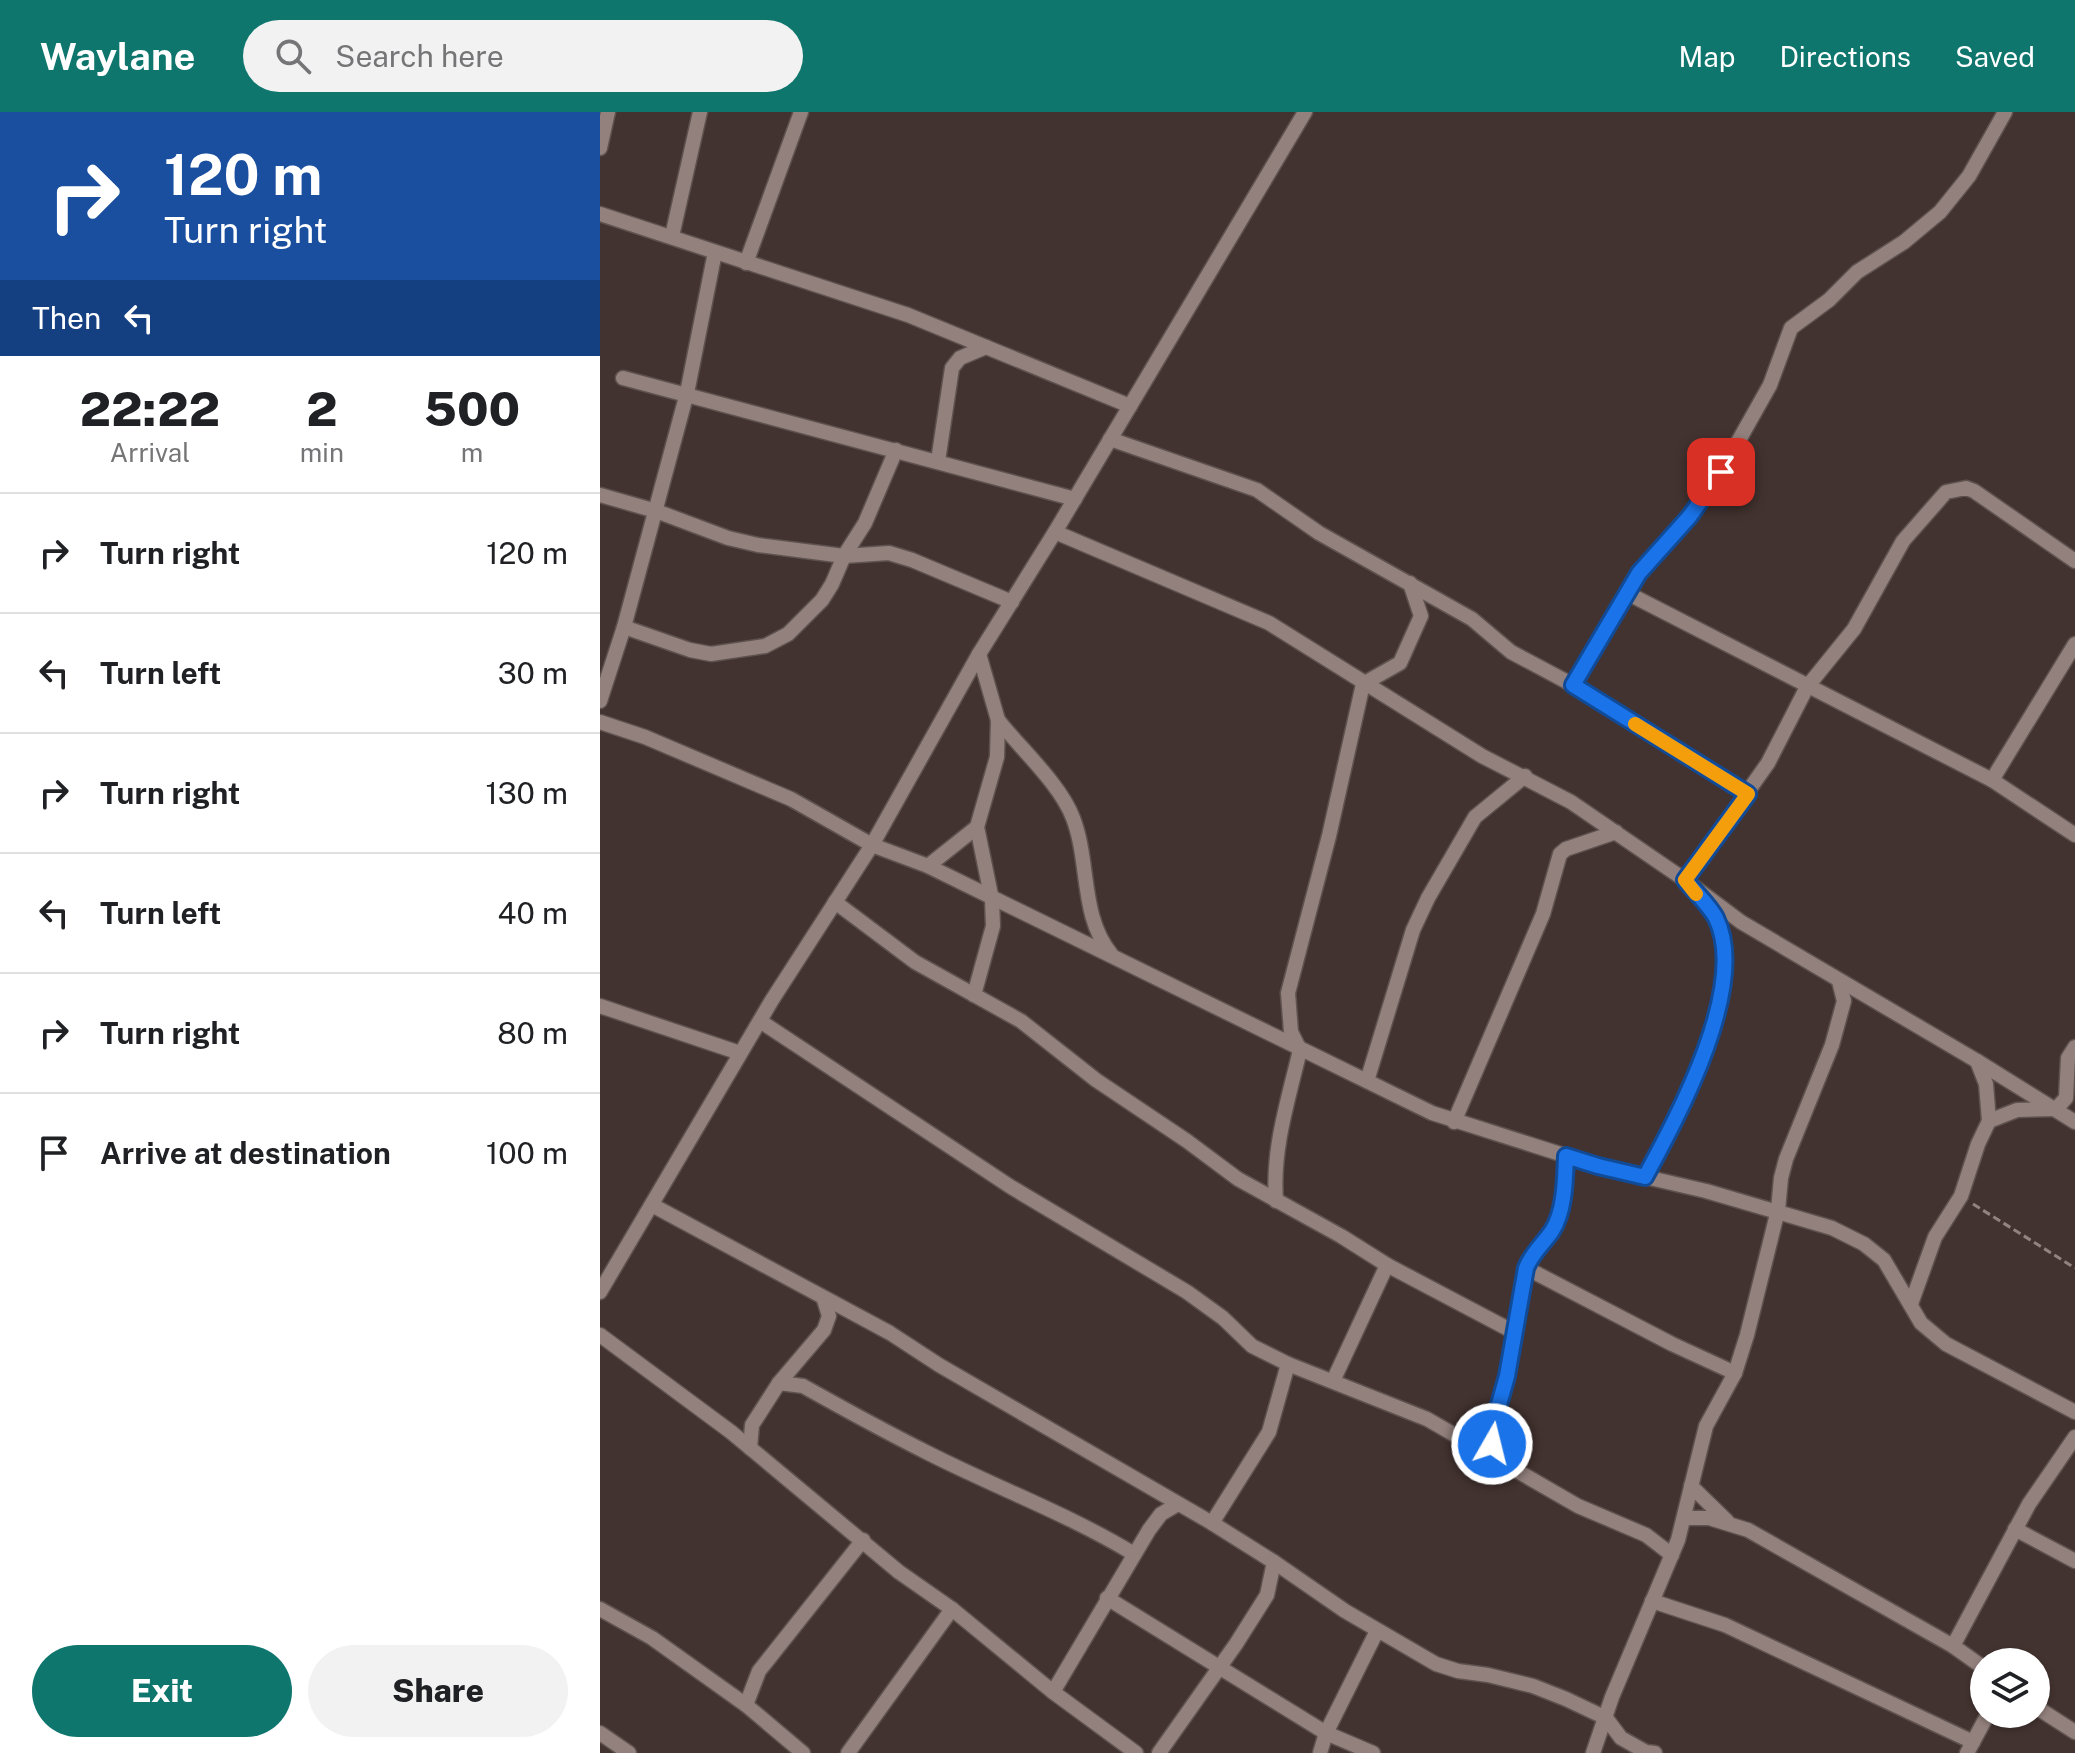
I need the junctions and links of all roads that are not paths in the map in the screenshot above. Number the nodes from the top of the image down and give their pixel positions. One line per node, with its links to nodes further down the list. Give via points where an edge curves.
1 (608, 112): 6 (street)
2 (700, 112): 8 (street)
3 (801, 112): 10 (street)
4 (1305, 112): 14 (street)
5 (2005, 112): 25 (street, via 1969,176 1940,212 1791,328 1770,385 1721,472)
6 (600, 148)
7 (600, 214): 8 (street)
8 (672, 236): 9 (street)
9 (715, 252): 10 (street); 13 (street)
10 (746, 263): 11 (street, via 908,315)
11 (986, 347): 14 (street); 17 (street, via 960,358 952,368)
12 (623, 378): 13 (street)
13 (687, 393): 16 (street); 20 (street)
14 (1130, 406): 15 (street)
15 (1110, 439): 19 (street); 24 (street, via 1257,490 1319,533)
16 (896, 450): 17 (street); 22 (street, via 865,523)
17 (938, 461): 19 (street)
18 (600, 495): 20 (street)
19 (1075, 499): 21 (street)
20 (656, 511): 22 (street, via 728,538); 27 (street)
21 (1055, 532): 26 (street); 30 (street, via 1269,623)
22 (844, 556): 26 (street, via 889,553); 27 (street, via 822,600 788,634 765,646 711,654)
23 (2075, 561): 32 (street, via 1988,498 1966,488 1946,492 1903,541 1854,629)
24 (1410, 583): 30 (street, via 1421,616 1400,663); 31 (street, via 1472,619 1511,652)
25 (1627, 593): 31 (street); 32 (street)
26 (1012, 602): 29 (street)
27 (624, 627): 33 (street)
28 (2075, 644): 37 (street)
29 (979, 654): 34 (street); 42 (street)
30 (1363, 684): 36 (street); 55 (street, via 1288,993 1291,1032)
31 (1573, 685): 38 (street)
32 (1807, 687): 37 (street); 38 (street)
33 (600, 701)
34 (998, 720): 39 (street, via 997,757); 47 (street, via 1072,814 1095,927)
35 (600, 722): 42 (street, via 791,799)
36 (1525, 776): 40 (street); 58 (street, via 1475,817 1428,898 1413,930)
37 (1992, 780): 41 (street)
38 (1748, 794): 44 (street)
39 (977, 827): 43 (street); 45 (street)
40 (1616, 832): 44 (street); 61 (street, via 1560,854 1543,914)
41 (2075, 835)
42 (872, 845): 43 (street); 46 (street)
43 (928, 866): 45 (street)
44 (1685, 880): 48 (street, via 1741,922); 64 (street, via 1716,918 1725,976 1678,1116)
45 (992, 900): 47 (street); 50 (street, via 992,933)
46 (835, 902): 50 (street, via 915,962); 53 (street)
47 (1114, 957): 55 (street)
48 (1839, 981): 49 (street); 51 (street)
49 (1861, 994): 51 (street); 57 (street)
50 (974, 995): 65 (street, via 1021,1021 1096,1080)
51 (1844, 1001): 67 (street, via 1827,1064 1786,1159)
52 (600, 1006): 56 (street)
53 (760, 1021): 56 (street); 76 (street, via 1011,1187 1187,1292 1252,1346)
54 (2075, 1047): 59 (street, via 2068,1058 2066,1098)
55 (1300, 1050): 58 (street); 65 (street, via 1279,1138)
56 (740, 1053): 66 (street)
57 (1977, 1061): 59 (street); 60 (street, via 1986,1084)
58 (1367, 1081): 61 (street)
59 (2056, 1109): 60 (street, via 2017,1110); 62 (street)
60 (1989, 1121): 72 (street, via 1961,1196 1935,1237)
61 (1454, 1122): 63 (street)
62 (2075, 1122)
63 (1566, 1156): 64 (street); 69 (street, via 1559,1215)
64 (1645, 1177): 67 (street)
65 (1276, 1201): 68 (street)
66 (652, 1205): 70 (street); 71 (street)
67 (1778, 1210): 72 (street, via 1864,1244 1884,1260); 77 (street)
68 (1387, 1265): 73 (street); 78 (street)
69 (1526, 1268): 73 (street); 77 (street)
70 (600, 1292)
71 (824, 1300): 75 (street, via 829,1316 824,1330); 88 (street, via 890,1333)
72 (1911, 1304): 81 (street, via 1921,1323 1946,1344)
73 (1514, 1332): 86 (street, via 1491,1433)
74 (600, 1335): 83 (street)
75 (797, 1362): 79 (street); 80 (street)
76 (1288, 1364): 78 (street); 90 (street, via 1269,1432)
77 (1735, 1373): 87 (street, via 1706,1426)
78 (1333, 1381): 86 (street, via 1427,1419)
79 (779, 1383): 80 (street); 82 (street)
80 (803, 1386): 94 (street)
81 (2075, 1412)
82 (752, 1425): 83 (street); 85 (street)
83 (731, 1432): 85 (street)
84 (2075, 1437): 92 (street)
85 (750, 1448): 93 (street)
86 (1500, 1463): 95 (street, via 1578,1506 1646,1535)
87 (1691, 1486): 89 (street); 91 (street)
88 (1178, 1504): 90 (street); 94 (street, via 1161,1514)
89 (1685, 1518): 91 (street); 95 (street)
90 (1212, 1523): 97 (street)
91 (1730, 1524): 103 (street, via 1784,1548)
92 (2015, 1529): 96 (street); 103 (street)
93 (863, 1540): 101 (street); 107 (street, via 759,1671)
94 (1134, 1554): 98 (street)
95 (1672, 1555): 99 (street)
96 (2075, 1561)
97 (1274, 1562): 102 (street); 105 (street, via 1267,1595)
98 (1107, 1598): 105 (street); 106 (street)
99 (1652, 1601): 109 (street); 114 (street, via 1725,1625)
100 (600, 1609): 107 (street, via 652,1638)
101 (952, 1609): 106 (street); 117 (street)
102 (1377, 1631): 109 (street, via 1436,1664 1533,1686); 113 (street)
103 (1953, 1646): 104 (street)
104 (1970, 1658)
105 (1218, 1668): 113 (street); 119 (street)
106 (1053, 1692): 118 (street)
107 (746, 1705): 116 (street)
108 (2050, 1716): 111 (street)
109 (1606, 1718): 122 (street); 123 (street, via 1621,1738)
110 (1981, 1728): 114 (street)
111 (2075, 1732)
112 (600, 1733): 115 (street)
113 (1326, 1733): 120 (street); 121 (street)
114 (1970, 1748)
115 (629, 1753)
116 (803, 1753)
117 (848, 1753)
118 (1136, 1753)
119 (1159, 1753)
120 (1320, 1753)
121 (1373, 1753)
122 (1593, 1753)
123 (1655, 1753)

